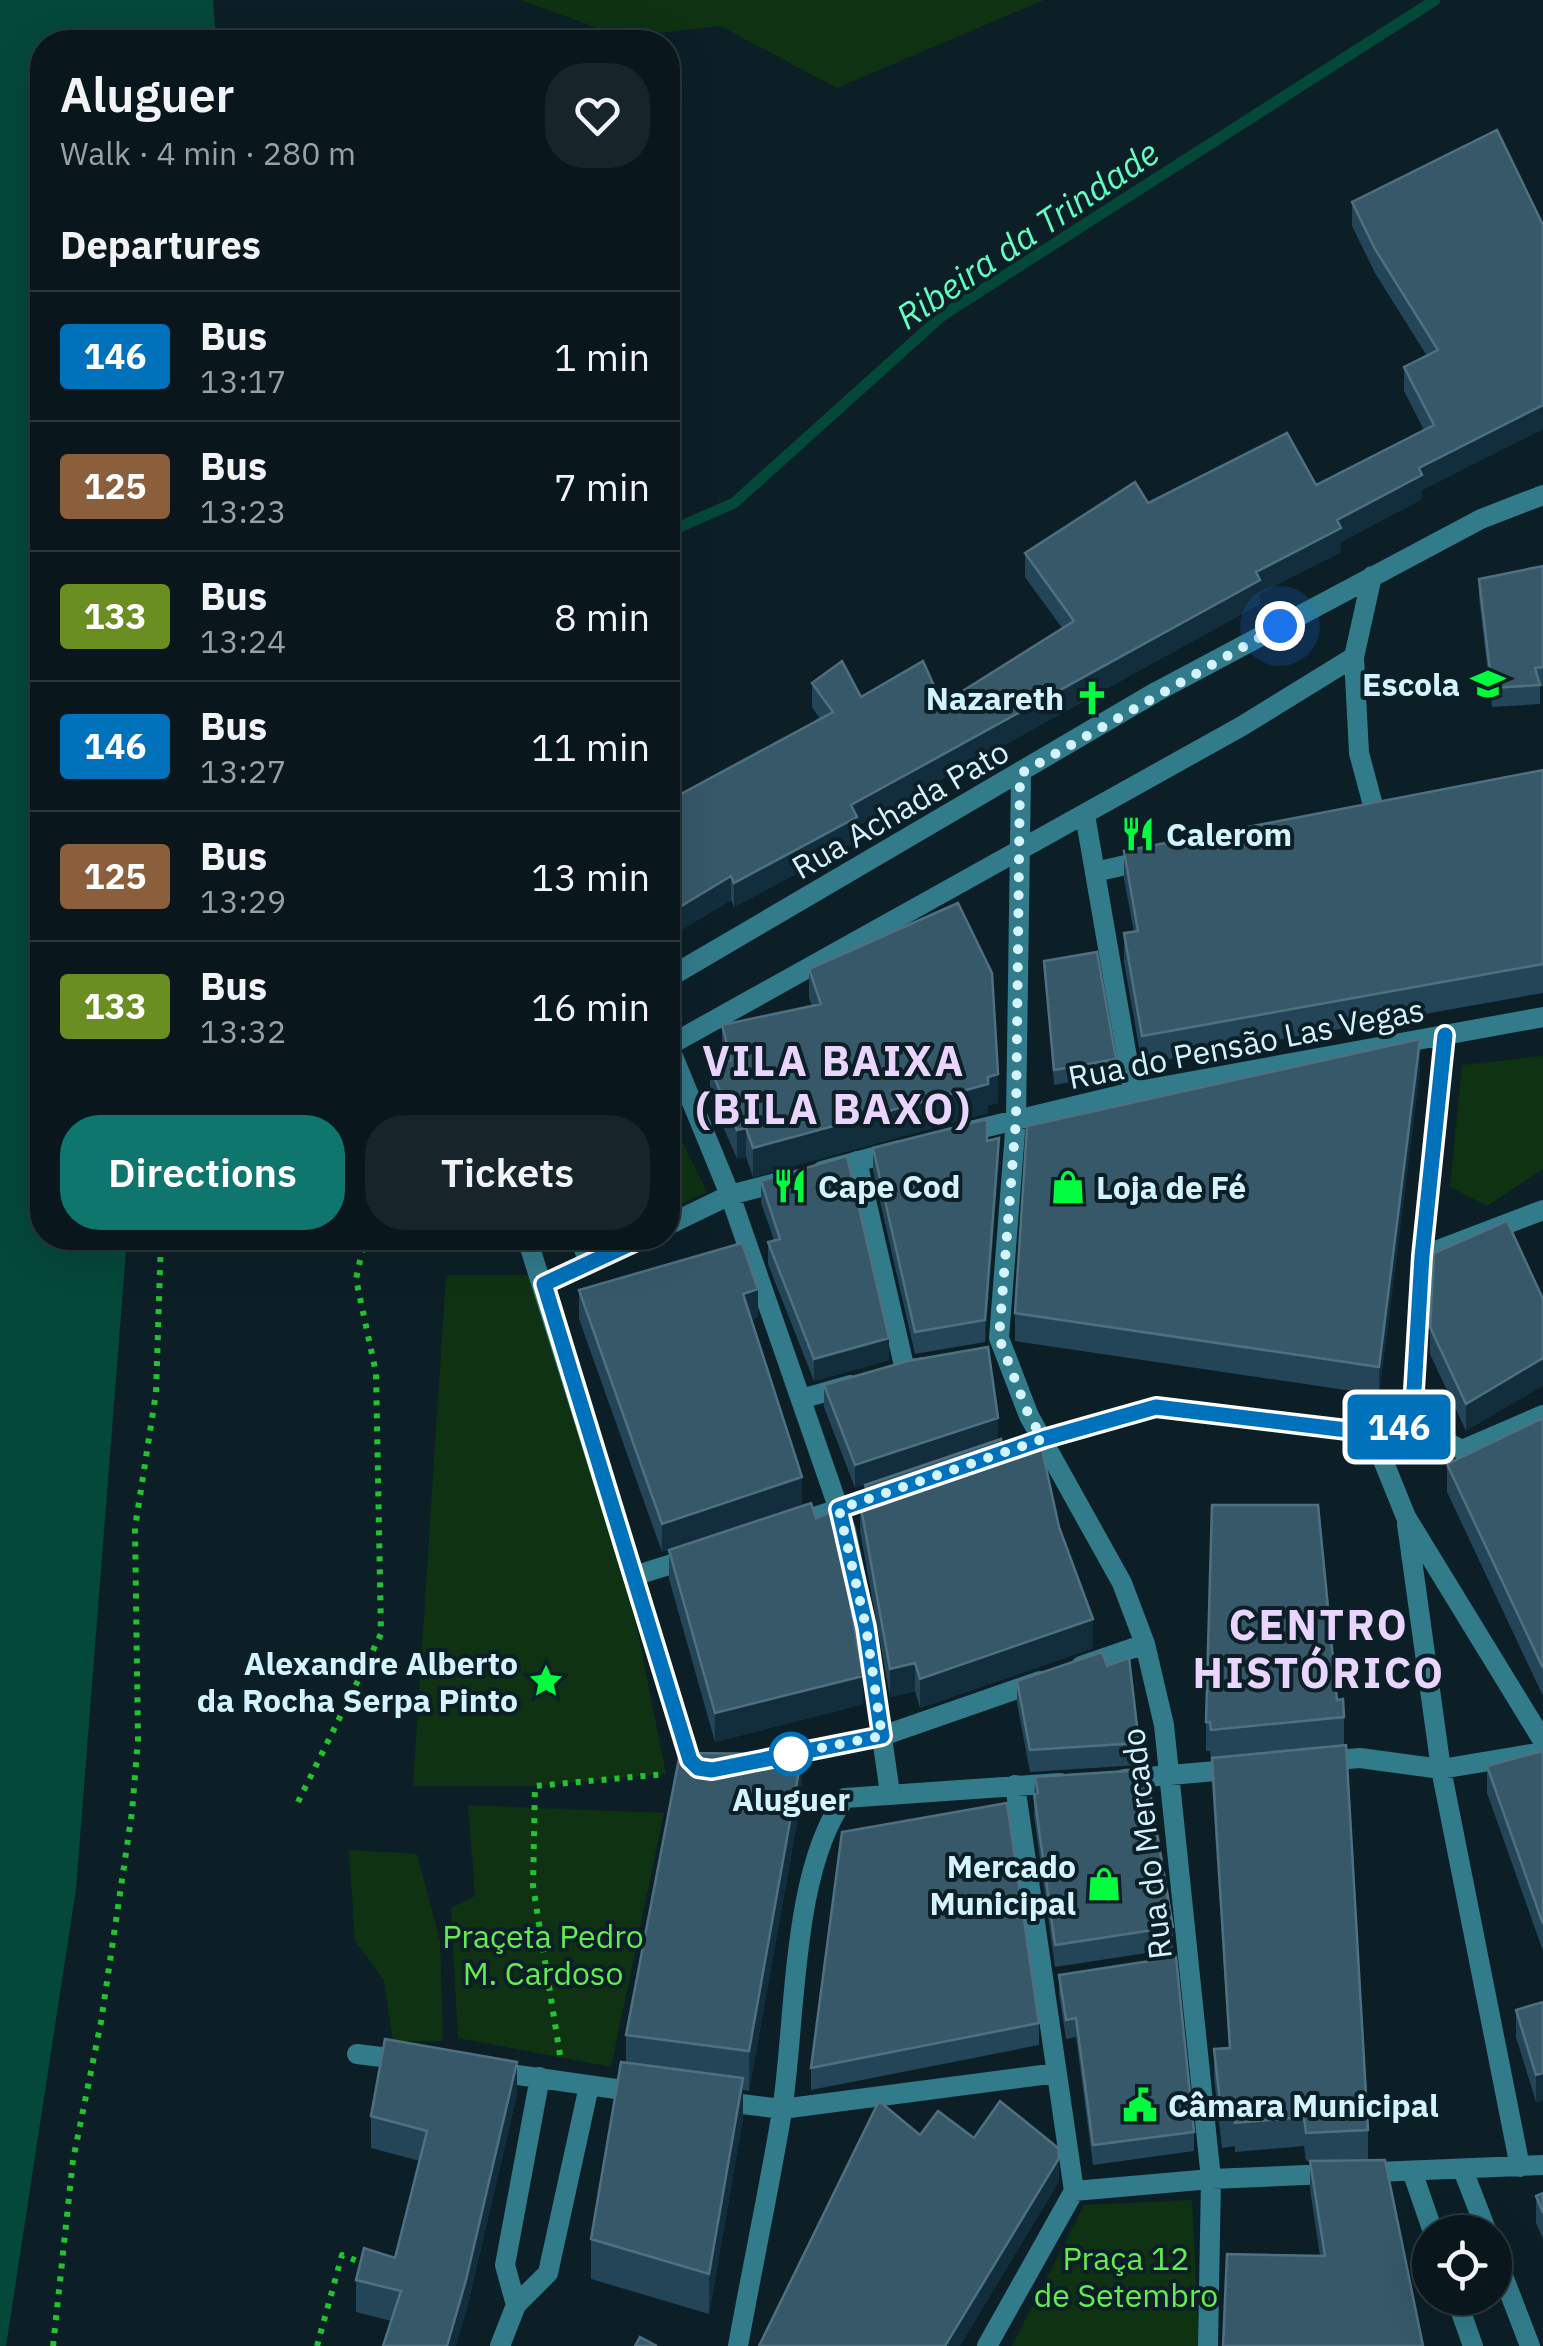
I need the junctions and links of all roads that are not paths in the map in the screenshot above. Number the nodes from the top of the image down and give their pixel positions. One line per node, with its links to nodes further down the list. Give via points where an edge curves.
1 (1543, 495): 2 (street, Rua Achada Pato)
2 (1372, 576): 3 (street); 4 (street, Rua Achada Pato)
3 (1354, 656): 5 (street, via 1358,754); 6 (street)
4 (1020, 774): 7 (street, Rua do Mercado); 10 (street, Rua Achada Pato)
5 (1374, 809)
6 (1085, 816): 7 (street); 9 (street)
7 (1017, 853): 13 (street); 16 (street, Rua do Mercado)
8 (1171, 854): 9 (street)
9 (1095, 872): 15 (street)
10 (680, 971)
11 (1543, 1017): 12 (street, Rua do Pensão Las Vegas)
12 (1445, 1035): 15 (street, Rua do Pensão Las Vegas); 24 (street)
13 (680, 1038)
14 (680, 1074): 18 (street)
15 (1133, 1092): 16 (street, Rua do Pensão Las Vegas)
16 (1016, 1119): 17 (street, Rua do Pensão Las Vegas); 33 (street, Rua do Mercado, via 996,1353)
17 (856, 1161): 18 (street, Rua do Pensão Las Vegas); 28 (street)
18 (730, 1196): 20 (street, Rua do Pensão Las Vegas); 29 (street)
19 (1543, 1210): 24 (street)
20 (680, 1220)
21 (531, 1250): 26 (street)
22 (584, 1250): 25 (street)
23 (618, 1250): 25 (street)
24 (1422, 1256): 31 (street)
25 (589, 1264): 26 (street)
26 (544, 1284): 40 (street)
27 (938, 1364): 28 (street)
28 (888, 1375): 29 (street)
29 (801, 1399): 36 (street)
30 (1543, 1415): 31 (street, via 1462,1450)
31 (1412, 1424): 32 (street)
32 (1372, 1433): 33 (street, via 1156,1407); 37 (street)
33 (1043, 1439): 34 (street); 41 (street, Rua do Mercado, via 1122,1584)
34 (1007, 1452)
35 (900, 1489): 36 (street)
36 (839, 1509): 38 (street); 42 (street)
37 (1406, 1517): 43 (street); 47 (street)
38 (765, 1534)
39 (709, 1552): 40 (street)
40 (634, 1576): 42 (street, via 690,1760 698,1768)
41 (1145, 1644): 42 (street); 48 (street, Rua do Mercado)
42 (882, 1736): 50 (street)
43 (1543, 1740)
44 (1543, 1752): 47 (street)
45 (1302, 1763): 47 (street, via 1360,1758)
46 (1264, 1767): 48 (street)
47 (1442, 1769): 61 (street)
48 (1168, 1776): 49 (street); 64 (street, Rua do Mercado, via 1181,1961)
49 (1014, 1785): 50 (street); 54 (street, via 1052,1981)
50 (890, 1792): 59 (street, via 845,1798 827,1821 812,1870)
51 (357, 2054): 52 (street)
52 (430, 2063)
53 (467, 2068): 55 (street)
54 (1058, 2073): 59 (street); 65 (street)
55 (540, 2077): 56 (street); 69 (street, via 505,2264)
56 (589, 2086): 57 (street); 69 (street, via 548,2272)
57 (666, 2095)
58 (705, 2100): 59 (street)
59 (782, 2109): 72 (street)
60 (1543, 2164): 61 (street)
61 (1520, 2167): 62 (street)
62 (1463, 2170): 63 (street); 67 (street)
63 (1412, 2171): 64 (street); 66 (street)
64 (1211, 2179): 65 (street); 74 (street, Rua do Mercado)
65 (1074, 2191): 73 (street)
66 (1427, 2215)
67 (1480, 2215)
68 (1512, 2299): 76 (street)
69 (516, 2305): 71 (street)
70 (1462, 2315): 75 (street)
71 (500, 2346)
72 (738, 2346)
73 (987, 2346)
74 (1208, 2346)
75 (1474, 2346)
76 (1530, 2346)

